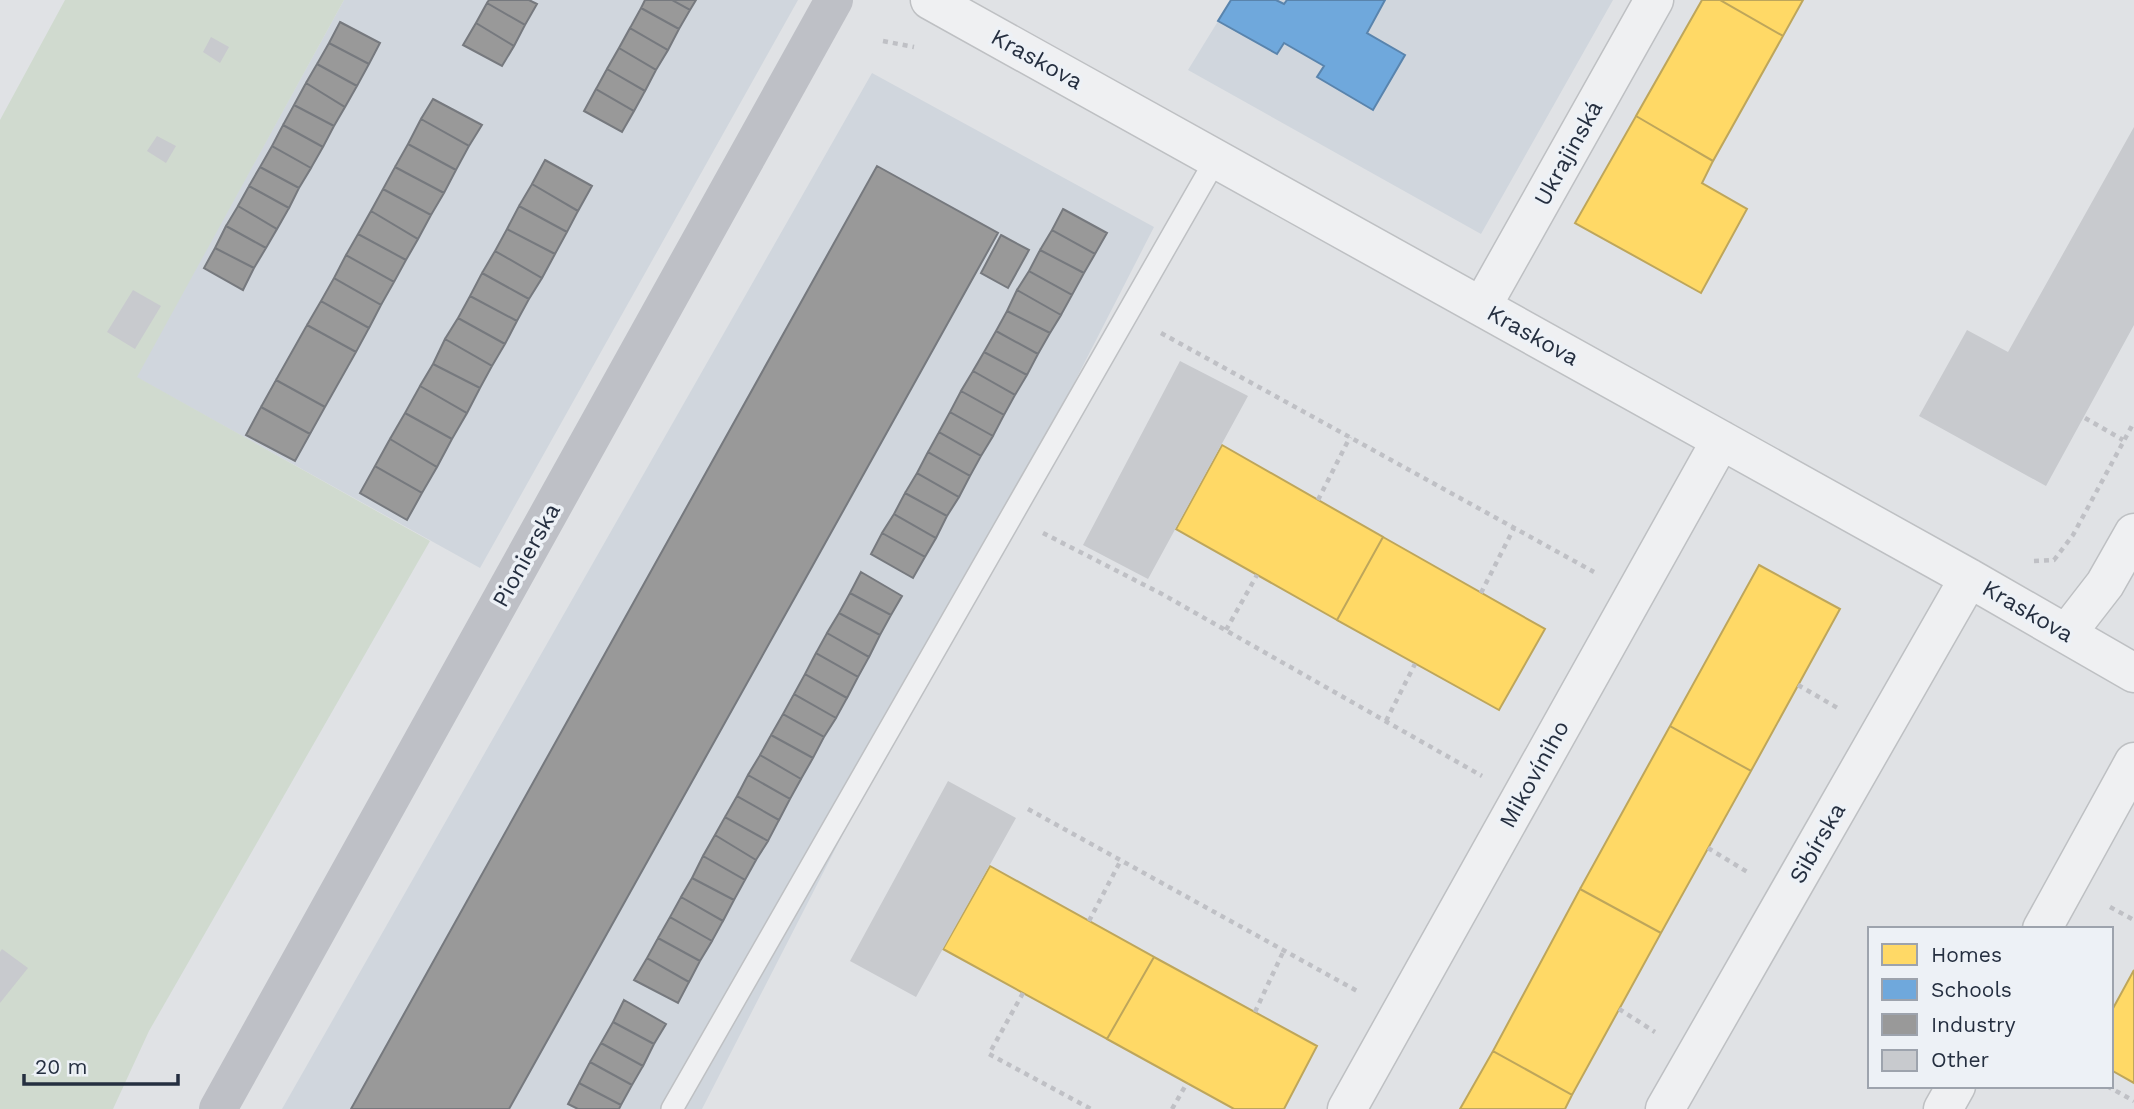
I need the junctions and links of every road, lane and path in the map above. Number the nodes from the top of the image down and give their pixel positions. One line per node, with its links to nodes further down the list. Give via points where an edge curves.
1 (834, 0): 48 (street, Pionierska)
2 (930, 0): 4 (street, Kraskova)
3 (1654, 0): 5 (street, Ukrajinská)
4 (1216, 159): 5 (street, Kraskova); 6 (lane)
5 (1482, 306): 10 (street, Kraskova)
6 (1128, 315): 9 (path); 13 (lane)
7 (2085, 418): 11 (path)
8 (2134, 422): 11 (path)
9 (1350, 437): 12 (path); 14 (path)
10 (1721, 440): 19 (street, Kraskova); 52 (street, Mikovíniho)
11 (2123, 440): 16 (path, via 2073,535)
12 (1318, 500)
13 (1011, 517): 21 (path); 49 (lane)
14 (1514, 528): 17 (path); 20 (path)
15 (2134, 533): 22 (street, via 2105,584)
16 (2054, 559)
17 (1596, 573)
18 (1257, 575): 21 (path)
19 (1969, 578): 22 (street, Kraskova); 53 (street, Sibírska)
20 (1481, 593)
21 (1226, 630): 27 (path)
22 (2067, 633): 24 (street, Kraskova)
23 (1415, 664): 27 (path)
24 (2134, 673)
25 (1798, 685): 26 (path)
26 (1844, 713)
27 (1386, 721): 29 (path)
28 (2134, 762): 37 (street)
29 (1483, 776)
30 (1028, 809): 32 (path)
31 (1707, 848): 33 (path)
32 (1121, 860): 35 (path); 38 (path)
33 (1752, 875)
34 (2110, 907): 36 (path)
35 (1089, 920)
36 (2134, 920)
37 (2043, 927)
38 (1284, 950): 40 (path); 42 (path)
39 (1023, 993): 50 (path, via 989,1054)
40 (1364, 994)
41 (1619, 1009): 43 (path)
42 (1255, 1012)
43 (1661, 1037)
44 (1186, 1083): 51 (path)
45 (1955, 1088): 54 (street)
46 (2111, 1088): 47 (path)
47 (2134, 1101)
48 (218, 1109)
49 (672, 1109)
50 (1091, 1109)
51 (1172, 1109)
52 (1347, 1109)
53 (1665, 1109)
54 (1943, 1109)

